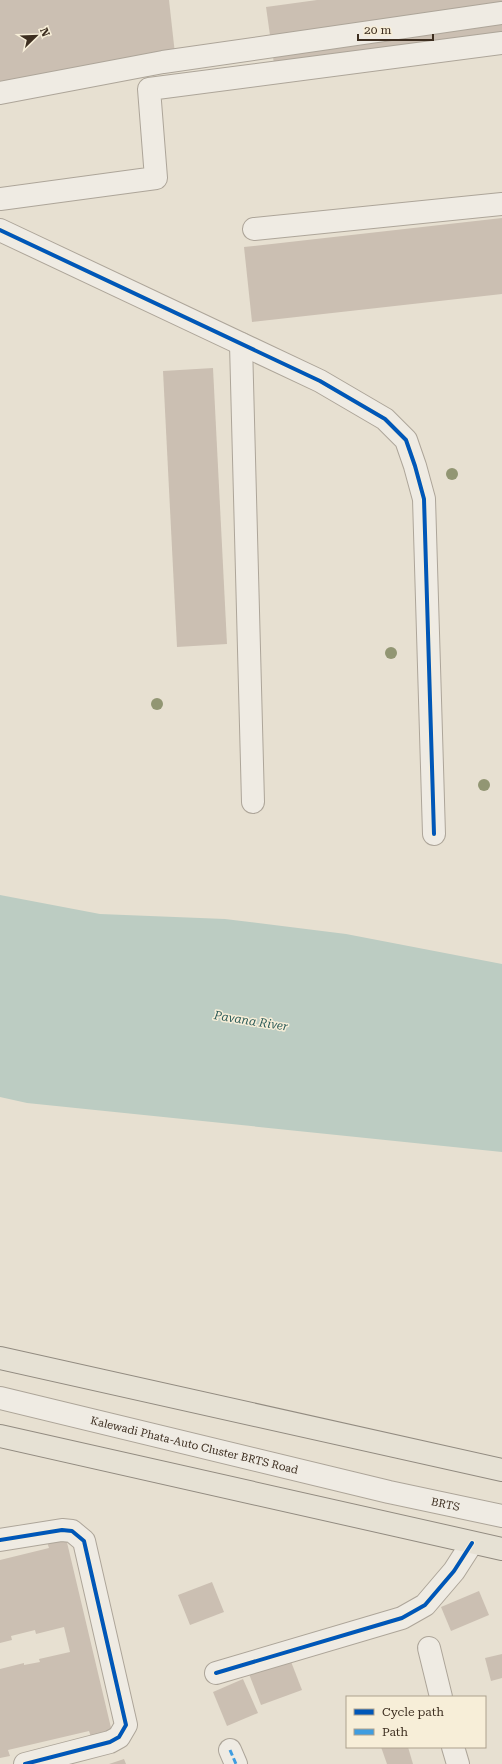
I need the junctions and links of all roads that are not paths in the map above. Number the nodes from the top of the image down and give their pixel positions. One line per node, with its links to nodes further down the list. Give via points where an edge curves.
1 (502, 13): 3 (street, via 163,62)
2 (502, 43): 4 (street, via 149,89 156,178)
3 (0, 93)
4 (0, 199)
5 (502, 204): 6 (street)
6 (254, 229)
7 (0, 230): 8 (street)
8 (241, 344): 9 (street); 10 (street, via 320,381 385,419 406,440 424,499)
9 (253, 802)
10 (434, 834)
11 (0, 1358): 14 (main road)
12 (0, 1398): 15 (street, Kalewadi Phata-Auto Cluster BRTS Road)
13 (0, 1436): 18 (main road)
14 (502, 1470)
15 (389, 1492): 16 (street, BRTS)
16 (502, 1516)
17 (0, 1540): 24 (street, via 62,1530 72,1532 84,1542 126,1725 120,1737 110,1742)
18 (472, 1543): 19 (main road); 21 (street, via 454,1571 425,1605 402,1618)
19 (502, 1549)
20 (429, 1648): 22 (street)
21 (216, 1673)
22 (441, 1696)
23 (453, 1748): 25 (street)
24 (25, 1764)
25 (458, 1764)

